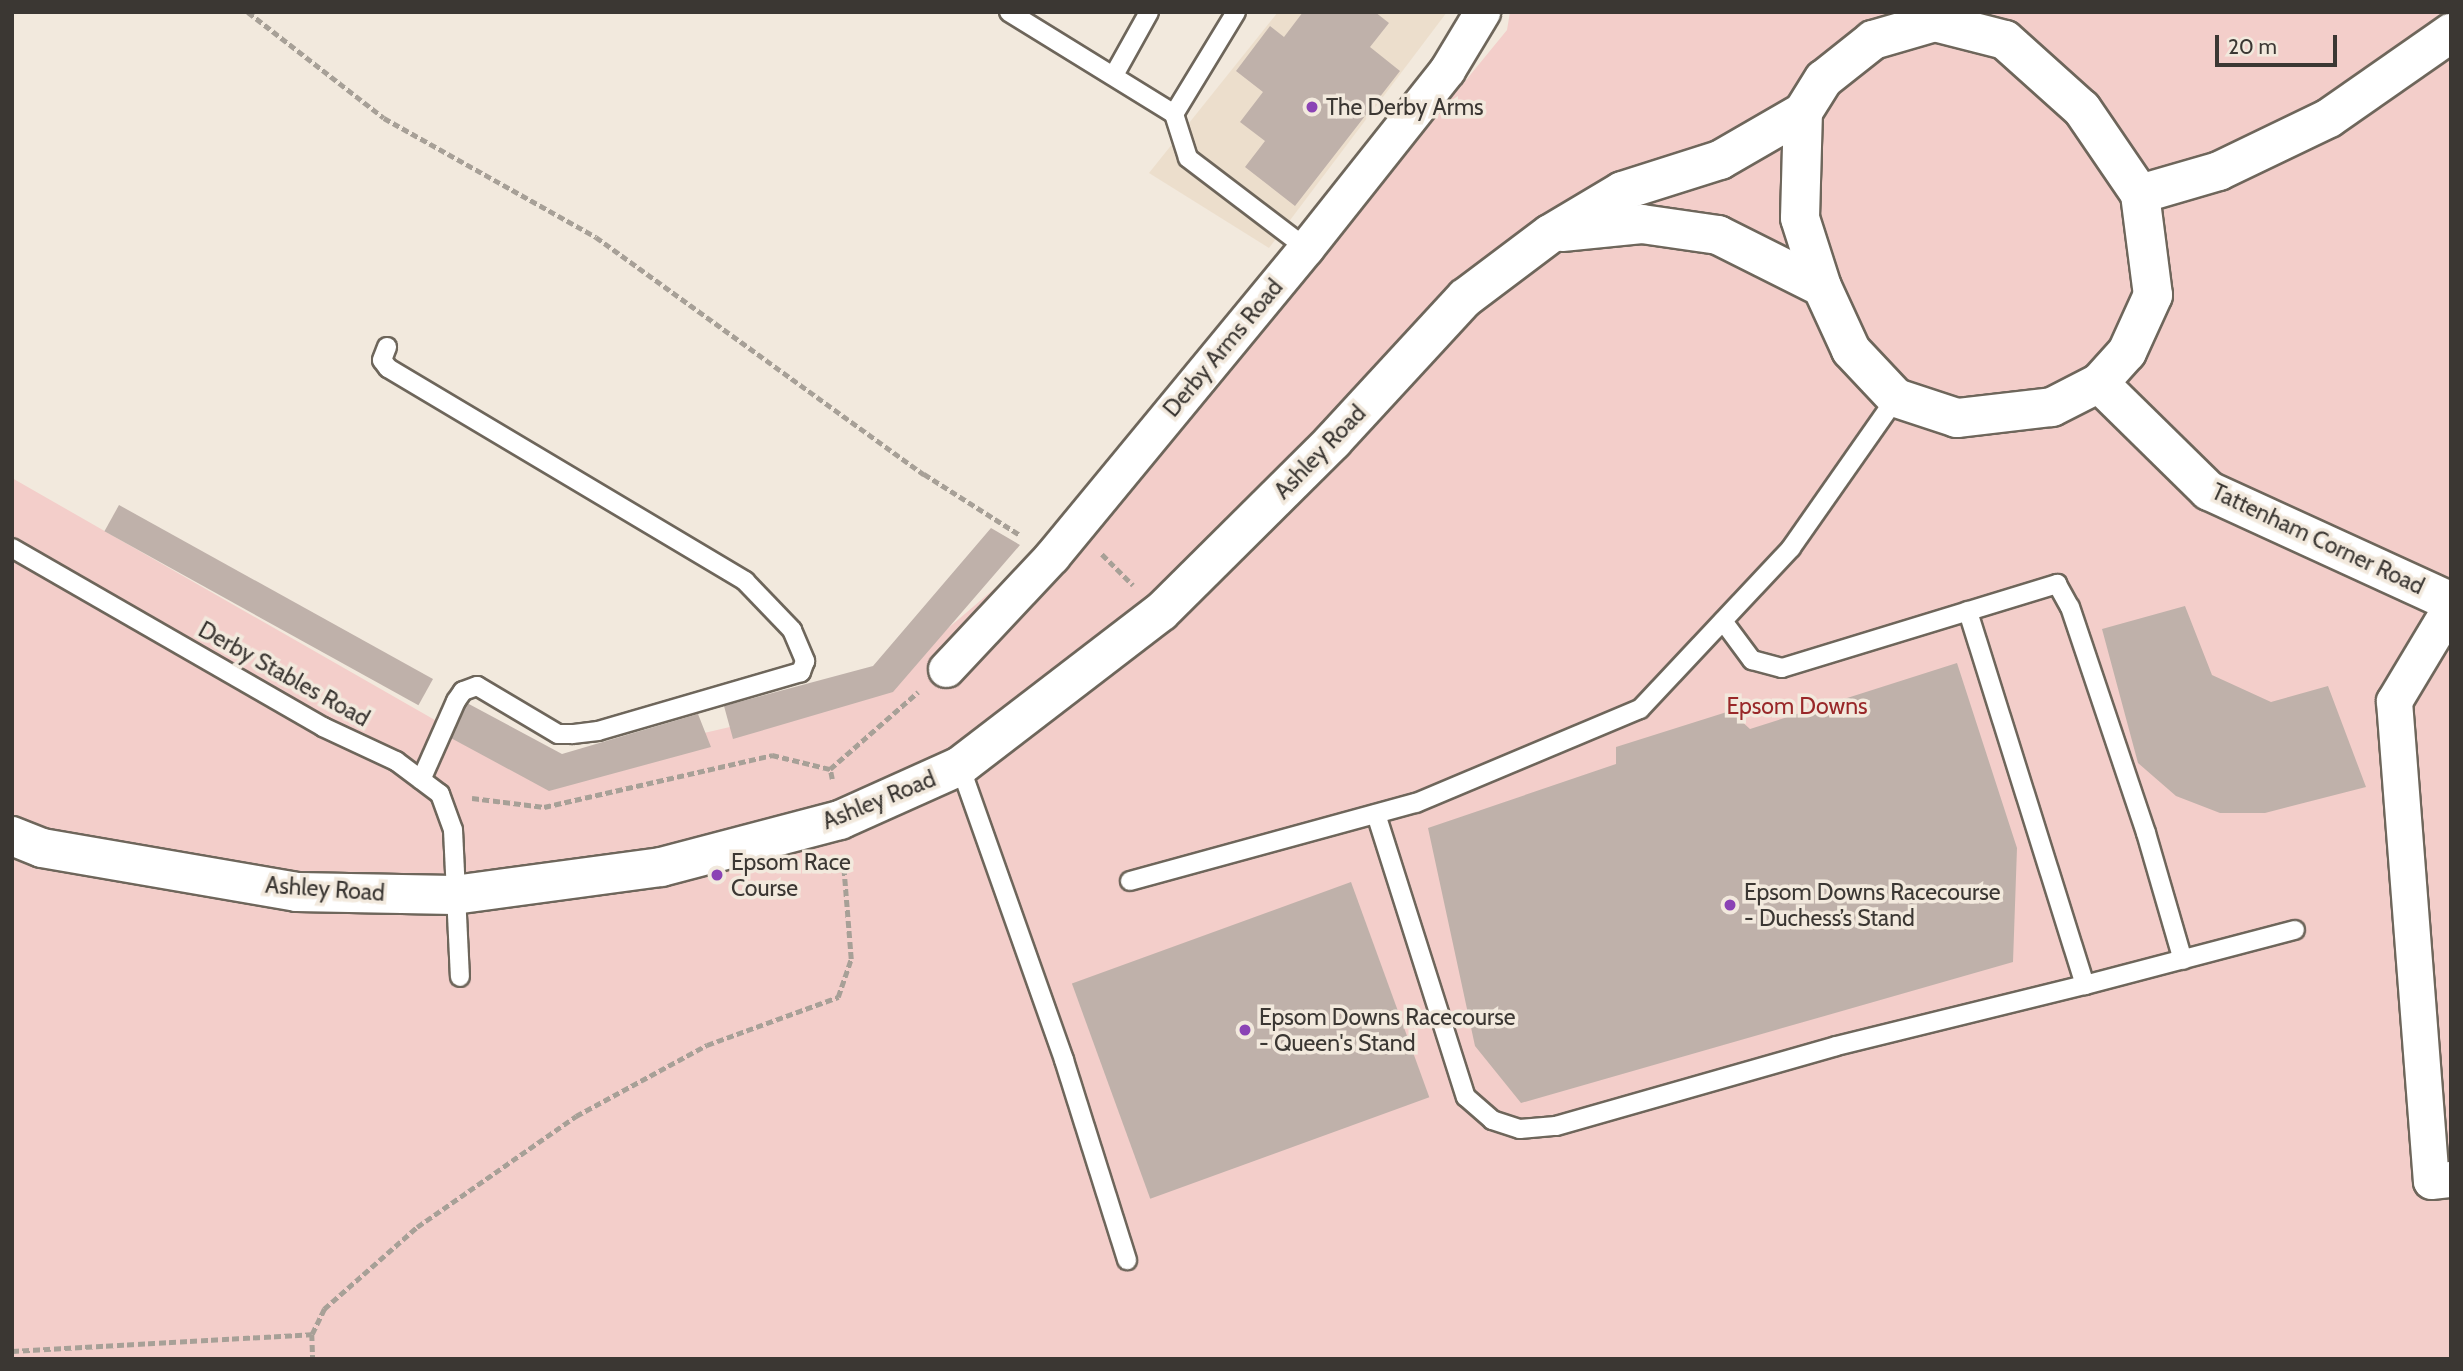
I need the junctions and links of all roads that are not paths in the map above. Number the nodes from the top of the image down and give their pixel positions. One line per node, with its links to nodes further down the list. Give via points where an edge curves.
1 (1009, 12): 5 (lane)
2 (1149, 12): 8 (lane)
3 (1237, 12): 10 (lane)
4 (1482, 12): 13 (street, Derby Arms Road, via 1447,70)
5 (1030, 18): 8 (lane)
6 (1895, 22): 9 (main road, via 1824,79); 11 (main road, via 1935,22 2005,40 2082,109)
7 (2451, 33): 11 (main road, via 2329,118 2219,171)
8 (1114, 75): 10 (lane)
9 (1803, 112): 12 (main road, Ashley Road, via 1720,160 1622,191); 14 (main road, via 1800,218)
10 (1174, 114): 13 (lane, via 1188,158)
11 (2140, 194): 16 (main road, via 2153,295 2127,352)
12 (1550, 234): 14 (main road, via 1642,224 1718,235); 23 (main road, Ashley Road, via 1465,298 1333,441 1161,612)
13 (1306, 248): 22 (street, Derby Arms Road, via 1052,556)
14 (1822, 287): 17 (main road, via 1851,350)
15 (387, 347): 24 (lane, via 382,360 388,369 745,581 792,630 805,661 801,672 598,731 572,734 558,734 477,686 463,691 456,701)
16 (2099, 383): 17 (main road, via 2052,407 1957,418); 19 (main road, Tattenham Corner Road, via 2209,491)
17 (1896, 398): 21 (lane, via 1791,548)
18 (12, 548): 24 (lane, Derby Stables Road, via 323,727 396,761)
19 (2451, 604): 33 (street, via 2394,701 2431,1181)
20 (1968, 611): 21 (lane, via 1782,668 1752,660); 30 (lane, via 2057,584 2070,607 2146,832); 32 (lane)
21 (1723, 621): 25 (lane, via 1640,709 1416,803)
22 (946, 668)
23 (960, 766): 28 (main road, Ashley Road, via 840,820 661,867); 34 (lane, via 1064,1060)
24 (421, 780): 28 (lane, Derby Stables Road, via 440,794 453,830)
25 (1376, 814): 27 (lane); 32 (lane, via 1466,1097 1492,1120 1520,1129 1556,1126 1836,1046)
26 (12, 836): 28 (main road, Ashley Road, via 42,848 297,892)
27 (1130, 881)
28 (454, 895): 31 (lane)
29 (2295, 930): 30 (lane)
30 (2183, 960): 32 (lane)
31 (460, 977)
32 (2085, 985)
33 (2451, 1179)
34 (1127, 1260)

